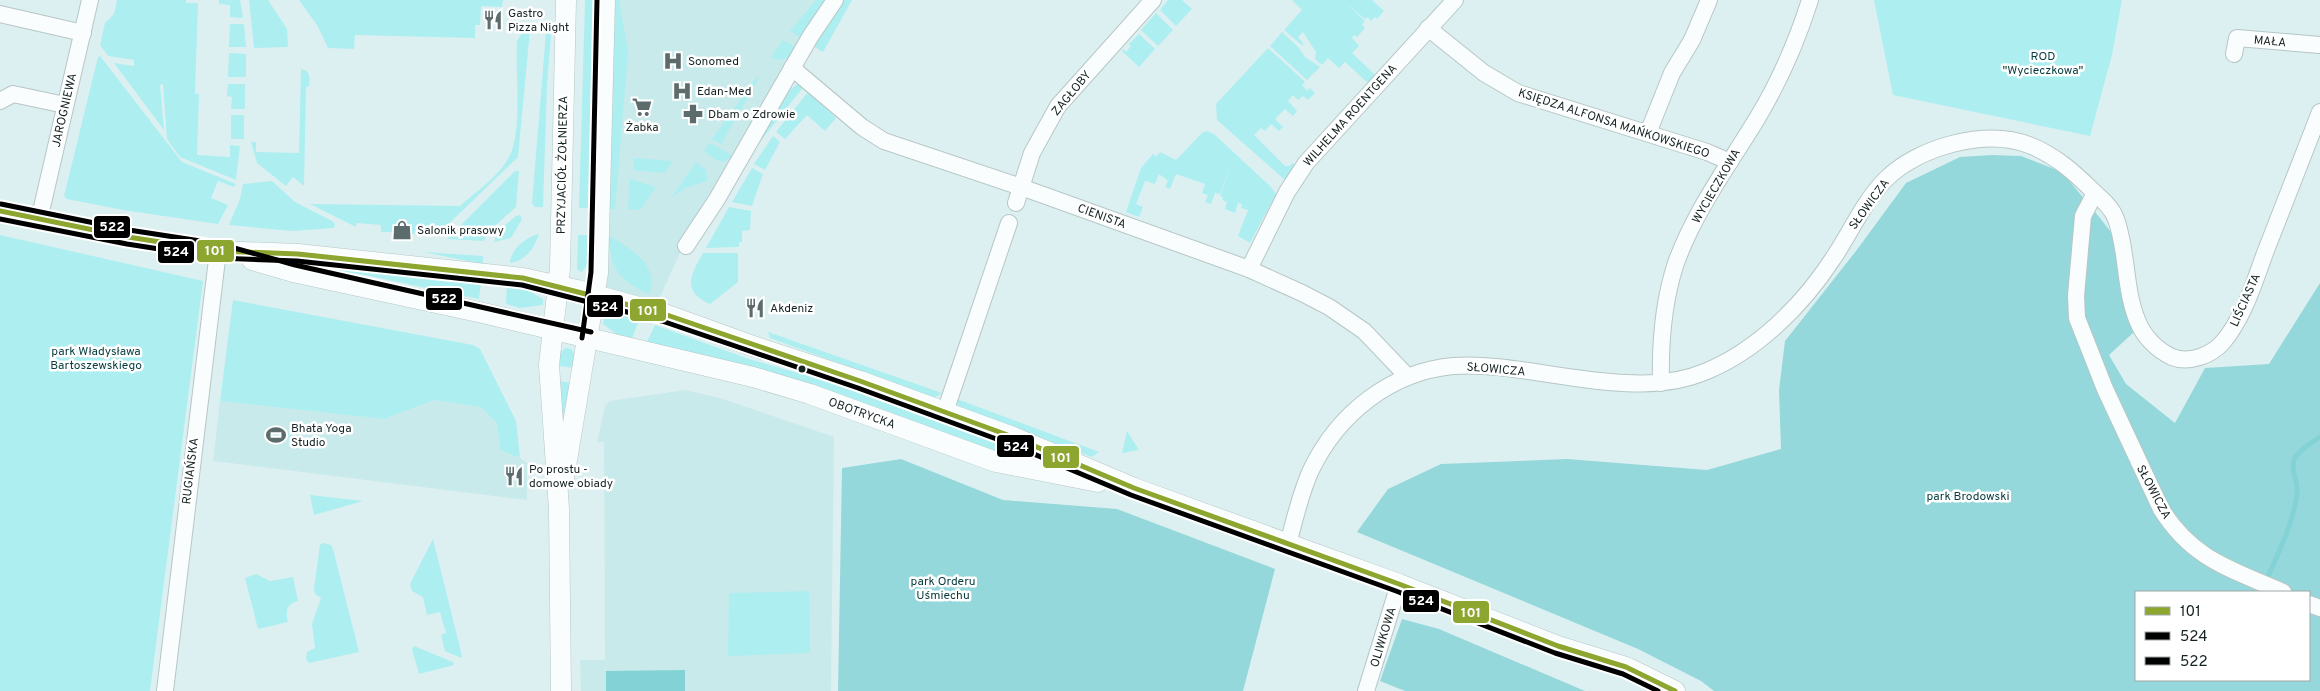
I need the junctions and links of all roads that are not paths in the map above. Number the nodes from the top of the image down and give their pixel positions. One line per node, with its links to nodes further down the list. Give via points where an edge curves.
1 (90, 0): 11 (street, JAROGNIEWA)
2 (566, 0): 29 (street, PRZYJACIÓŁ ŻOŁNIERZA)
3 (605, 0): 30 (street)
4 (835, 0): 14 (street)
5 (1153, 0): 20 (street, ZAGŁOBY, via 1058,106 1032,153)
6 (1454, 0): 10 (street, WILHELMA ROENTGENA)
7 (1708, 0): 18 (street, via 1692,40 1672,73)
8 (1810, 0): 19 (street, WYCIECZKOWA, via 1784,70)
9 (0, 14): 11 (street)
10 (1428, 28): 18 (street, KSIĘDZA ALFONSA MAŃKOWSKIEGO, via 1484,73 1518,93); 28 (street, WILHELMA ROENTGENA, via 1306,163 1287,192)
11 (83, 33): 16 (street, JAROGNIEWA)
12 (2320, 45): 13 (street, MAŁA, via 2237,38)
13 (2234, 54)
14 (792, 68): 20 (street, CIENISTA, via 862,127 884,141); 26 (street, via 717,199)
15 (0, 101): 16 (street, via 13,94)
16 (65, 106): 24 (street, JAROGNIEWA)
17 (2320, 112): 21 (street, LIŚCIASTA, via 2243,309 2224,342 2200,357 2184,359 2168,355 2141,329 2131,297 2116,218)
18 (1648, 133): 19 (street, KSIĘDZA ALFONSA MAŃKOWSKIEGO)
19 (1730, 162): 34 (street, WYCIECZKOWA, via 1706,200 1672,276 1663,320)
20 (1021, 187): 22 (street, ZAGŁOBY); 28 (street, CIENISTA)
21 (2095, 193): 34 (street, SŁOWICZA, via 2052,156 2020,142 1978,140 1930,151 1898,169 1878,188 1831,262 1767,333 1746,350 1714,368); 40 (street, SŁOWICZA, via 2083,216 2076,306 2080,331 2124,432 2169,521 2202,555 2224,568)
22 (1016, 203)
23 (0, 212): 24 (street)
24 (39, 220): 27 (street)
25 (1009, 223): 35 (street)
26 (686, 246)
27 (218, 251): 29 (street, OBOTRYCKA, via 298,254 516,277); 31 (street, OBOTRYCKA, via 293,272); 42 (street, RUGIAŃSKA)
28 (1249, 269): 33 (street, CIENISTA, via 1302,293 1349,320 1376,341)
29 (559, 286): 30 (street, OBOTRYCKA); 31 (street, PRZYJACIÓŁ ŻOŁNIERZA)
30 (596, 295): 32 (street); 35 (street, OBOTRYCKA, via 664,314)
31 (553, 330): 32 (street, OBOTRYCKA); 37 (street, PRZYJACIÓŁ ŻOŁNIERZA, via 549,383)
32 (589, 339): 36 (street, OBOTRYCKA, via 779,384 996,462); 37 (street)
33 (1407, 376): 34 (street, SŁOWICZA, via 1455,366 1616,383); 38 (street, SŁOWICZA, via 1394,381 1362,405 1325,445 1306,483)
34 (1661, 383)
35 (945, 412): 36 (street, OBOTRYCKA)
36 (1134, 488): 38 (street, OBOTRYCKA)
37 (559, 509): 43 (street)
38 (1288, 544): 39 (street, OBOTRYCKA)
39 (1399, 584): 41 (street, OBOTRYCKA); 44 (street, OLIWKOWA)
40 (2281, 591)
41 (1558, 646): 45 (street, OBOTRYCKA); 46 (street, OBOTRYCKA, via 1626,667)
42 (165, 691)
43 (561, 691)
44 (1367, 691)
45 (1649, 691)
46 (1675, 691)

